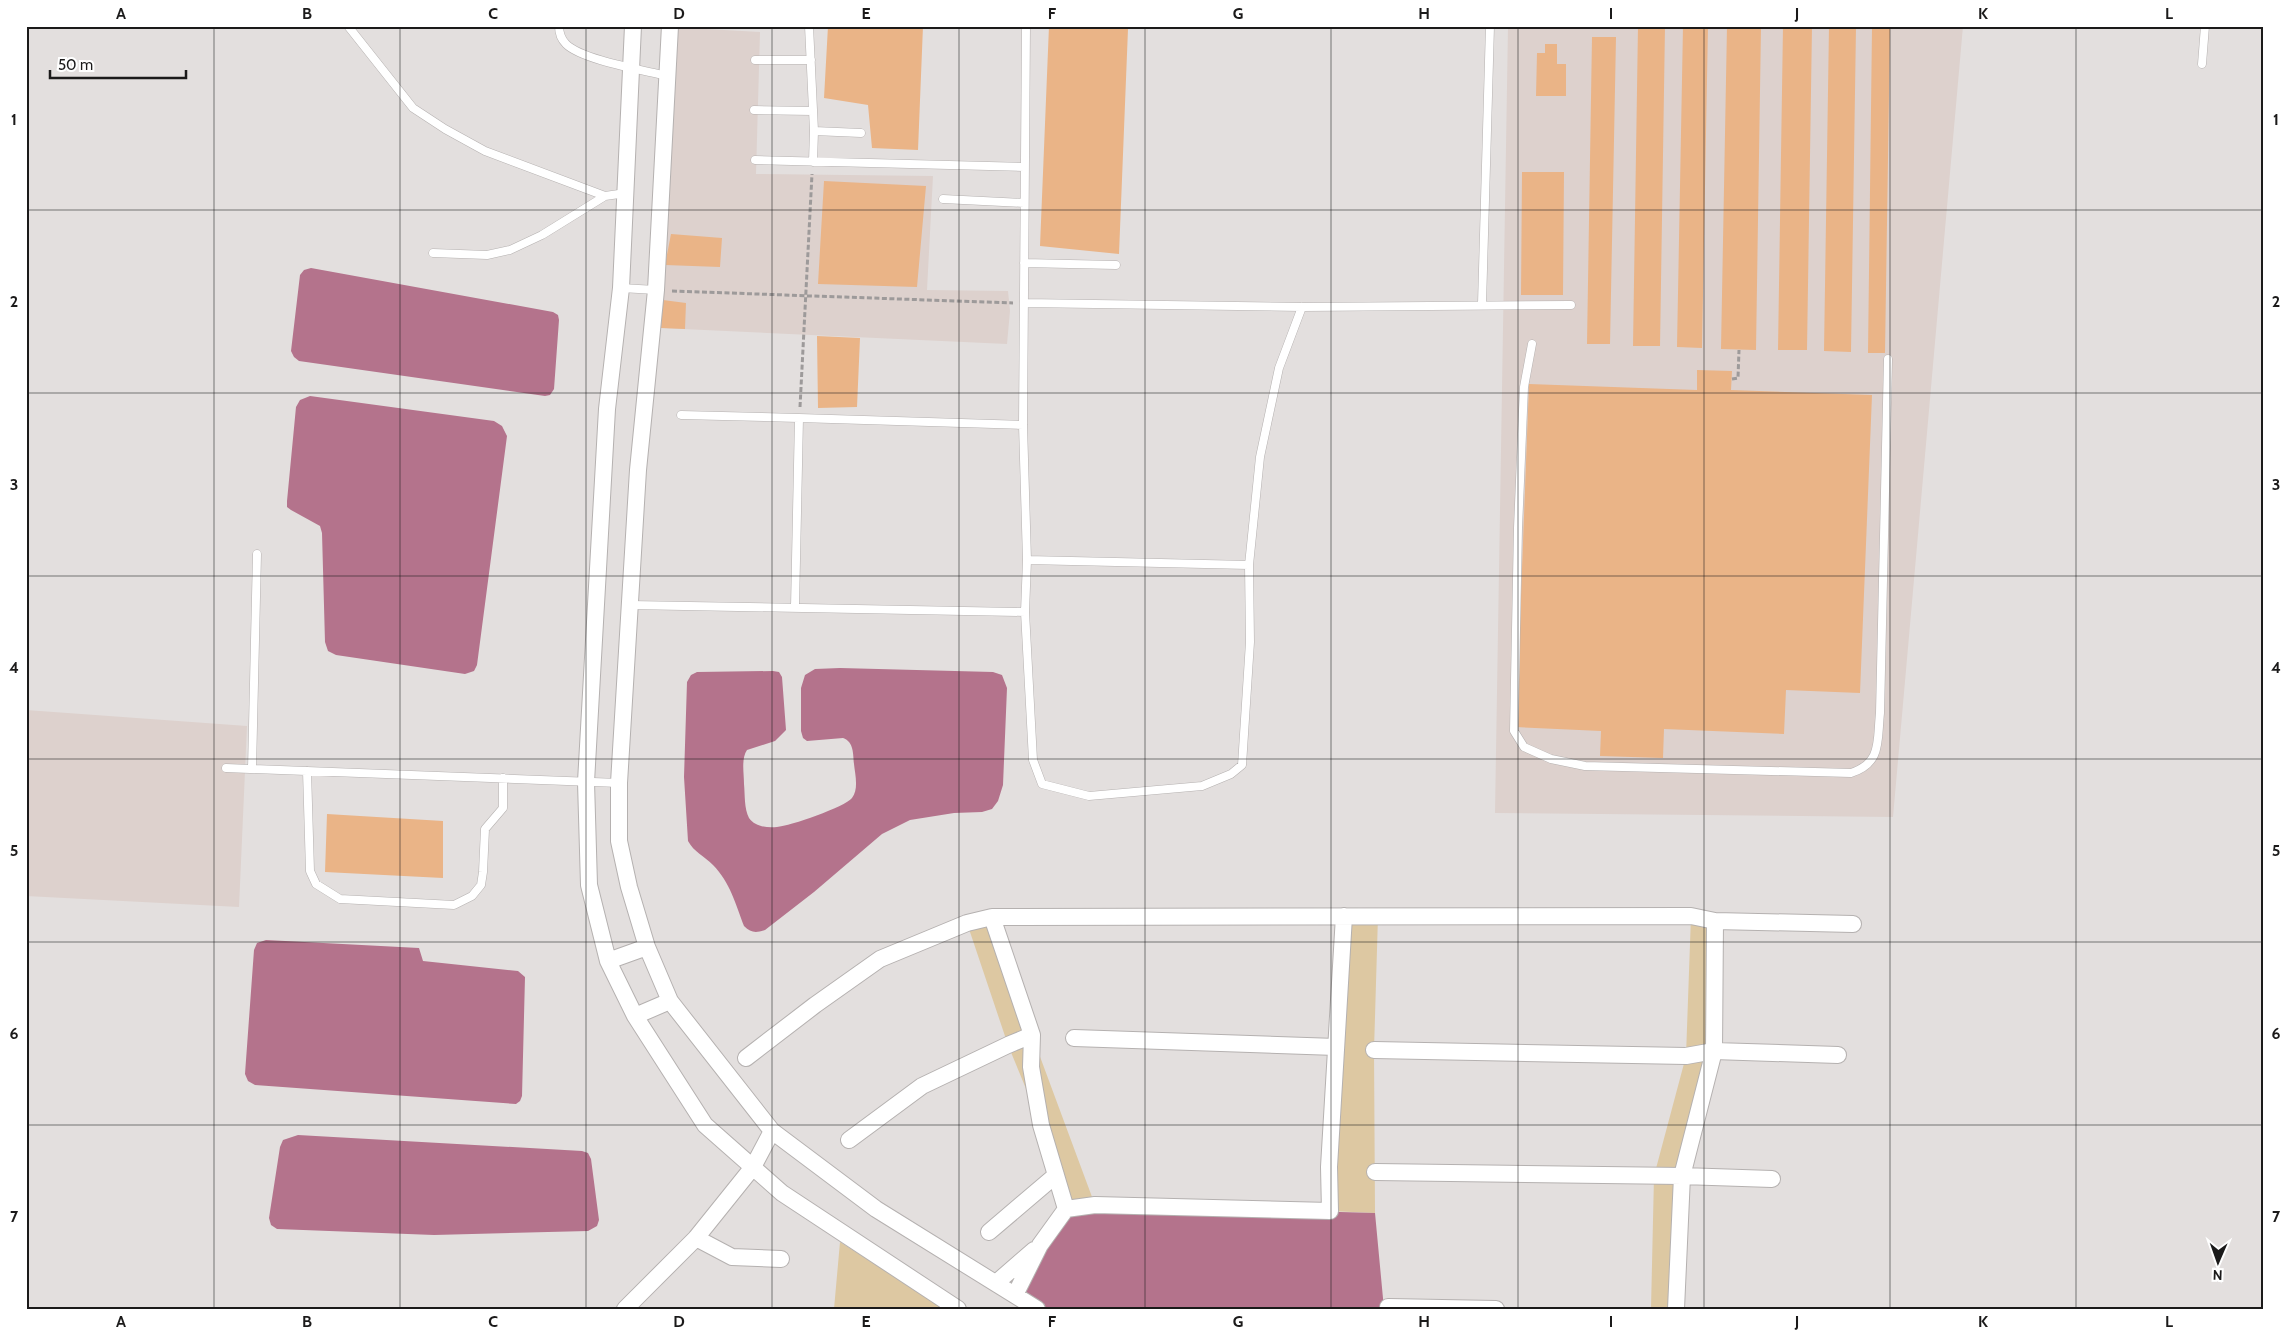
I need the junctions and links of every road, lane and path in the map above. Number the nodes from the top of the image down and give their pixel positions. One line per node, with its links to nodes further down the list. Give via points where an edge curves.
1 (348, 26): 22 (lane, via 413,108 445,130 485,151)
2 (558, 26): 12 (lane, via 565,43 578,53)
3 (634, 26): 12 (street)
4 (670, 26): 13 (street)
5 (809, 26): 10 (lane)
6 (1026, 26): 20 (lane)
7 (1490, 26): 32 (lane)
8 (2204, 26): 11 (lane)
9 (755, 60): 10 (lane)
10 (811, 60): 15 (lane)
11 (2202, 64)
12 (632, 68): 13 (lane); 21 (street)
13 (667, 76): 29 (street)
14 (754, 110): 15 (lane)
15 (813, 111): 16 (lane)
16 (814, 131): 17 (lane); 19 (lane)
17 (862, 133)
18 (755, 160): 19 (lane)
19 (813, 162): 20 (lane); 30 (path)
20 (1024, 167): 24 (lane)
21 (626, 192): 22 (lane); 28 (street)
22 (604, 196): 25 (lane, via 542,235 510,250 487,255)
23 (943, 199): 24 (lane)
24 (1024, 203): 26 (lane)
25 (433, 253)
26 (1024, 263): 27 (lane); 31 (lane)
27 (1116, 265)
28 (621, 288): 29 (lane); 52 (street, via 608,409)
29 (656, 290): 30 (path); 45 (street, via 638,470)
30 (806, 296): 31 (path); 40 (path)
31 (1024, 303): 34 (lane); 41 (lane)
32 (1482, 304): 33 (lane); 34 (lane)
33 (1572, 305)
34 (1302, 307): 44 (lane, via 1279,368 1260,457)
35 (1532, 344): 37 (lane, via 1524,387 1514,731 1524,747 1551,759 1584,766 1851,773 1864,769 1874,757 1880,713)
36 (1739, 350): 38 (path, via 1738,378)
37 (1888, 359)
38 (1732, 379)
39 (681, 415): 40 (lane)
40 (799, 418): 41 (lane); 46 (lane)
41 (1023, 425): 43 (lane)
42 (258, 554): 49 (lane)
43 (1027, 560): 44 (lane); 47 (lane)
44 (1249, 565): 47 (lane, via 1250,642 1242,765 1231,774 1202,786 1089,796 1042,784 1033,760)
45 (630, 605): 46 (lane); 53 (street)
46 (795, 607): 47 (lane)
47 (1025, 612)
48 (226, 768): 49 (lane)
49 (252, 769): 50 (lane)
50 (307, 771): 51 (lane); 51 (lane, via 310,870 316,884 340,899 454,905 472,896 480,885 485,829 503,808)
51 (503, 778): 52 (lane)
52 (586, 782): 53 (lane); 59 (street, via 589,885)
53 (620, 783): 58 (street, via 619,842)
54 (1344, 916): 55 (street); 56 (street, via 1691,916); 64 (street)
55 (992, 917): 62 (street); 68 (street, via 967,923 880,959)
56 (1715, 921): 57 (street); 66 (street)
57 (1853, 924)
58 (647, 947): 59 (street); 60 (street)
59 (608, 961): 61 (street)
60 (670, 1001): 61 (street); 69 (street)
61 (635, 1016): 71 (street, via 705,1126)
62 (1032, 1035): 70 (street, via 922,1086); 73 (street, via 1031,1068 1040,1124)
63 (1074, 1038): 64 (street)
64 (1336, 1047): 76 (street, via 1328,1166 1330,1211 1095,1205)
65 (1374, 1050): 66 (street, via 1686,1056)
66 (1714, 1051): 67 (street); 74 (street)
67 (1838, 1056)
68 (746, 1058)
69 (772, 1130): 71 (street); 81 (street, via 876,1209)
70 (849, 1140)
71 (753, 1167): 78 (street); 85 (street, via 782,1193)
72 (1375, 1172): 74 (street)
73 (1056, 1174): 76 (street); 77 (street)
74 (1682, 1176): 75 (street); 88 (street)
75 (1772, 1179)
76 (1066, 1209): 79 (street)
77 (989, 1232)
78 (696, 1238): 80 (street, via 732,1257); 84 (street)
79 (1040, 1245): 81 (street); 82 (street)
80 (781, 1258)
81 (996, 1283): 82 (street)
82 (1018, 1301): 86 (street)
83 (1388, 1308): 87 (street)
84 (625, 1309)
85 (958, 1309)
86 (1038, 1309)
87 (1496, 1309)
88 (1676, 1309)

